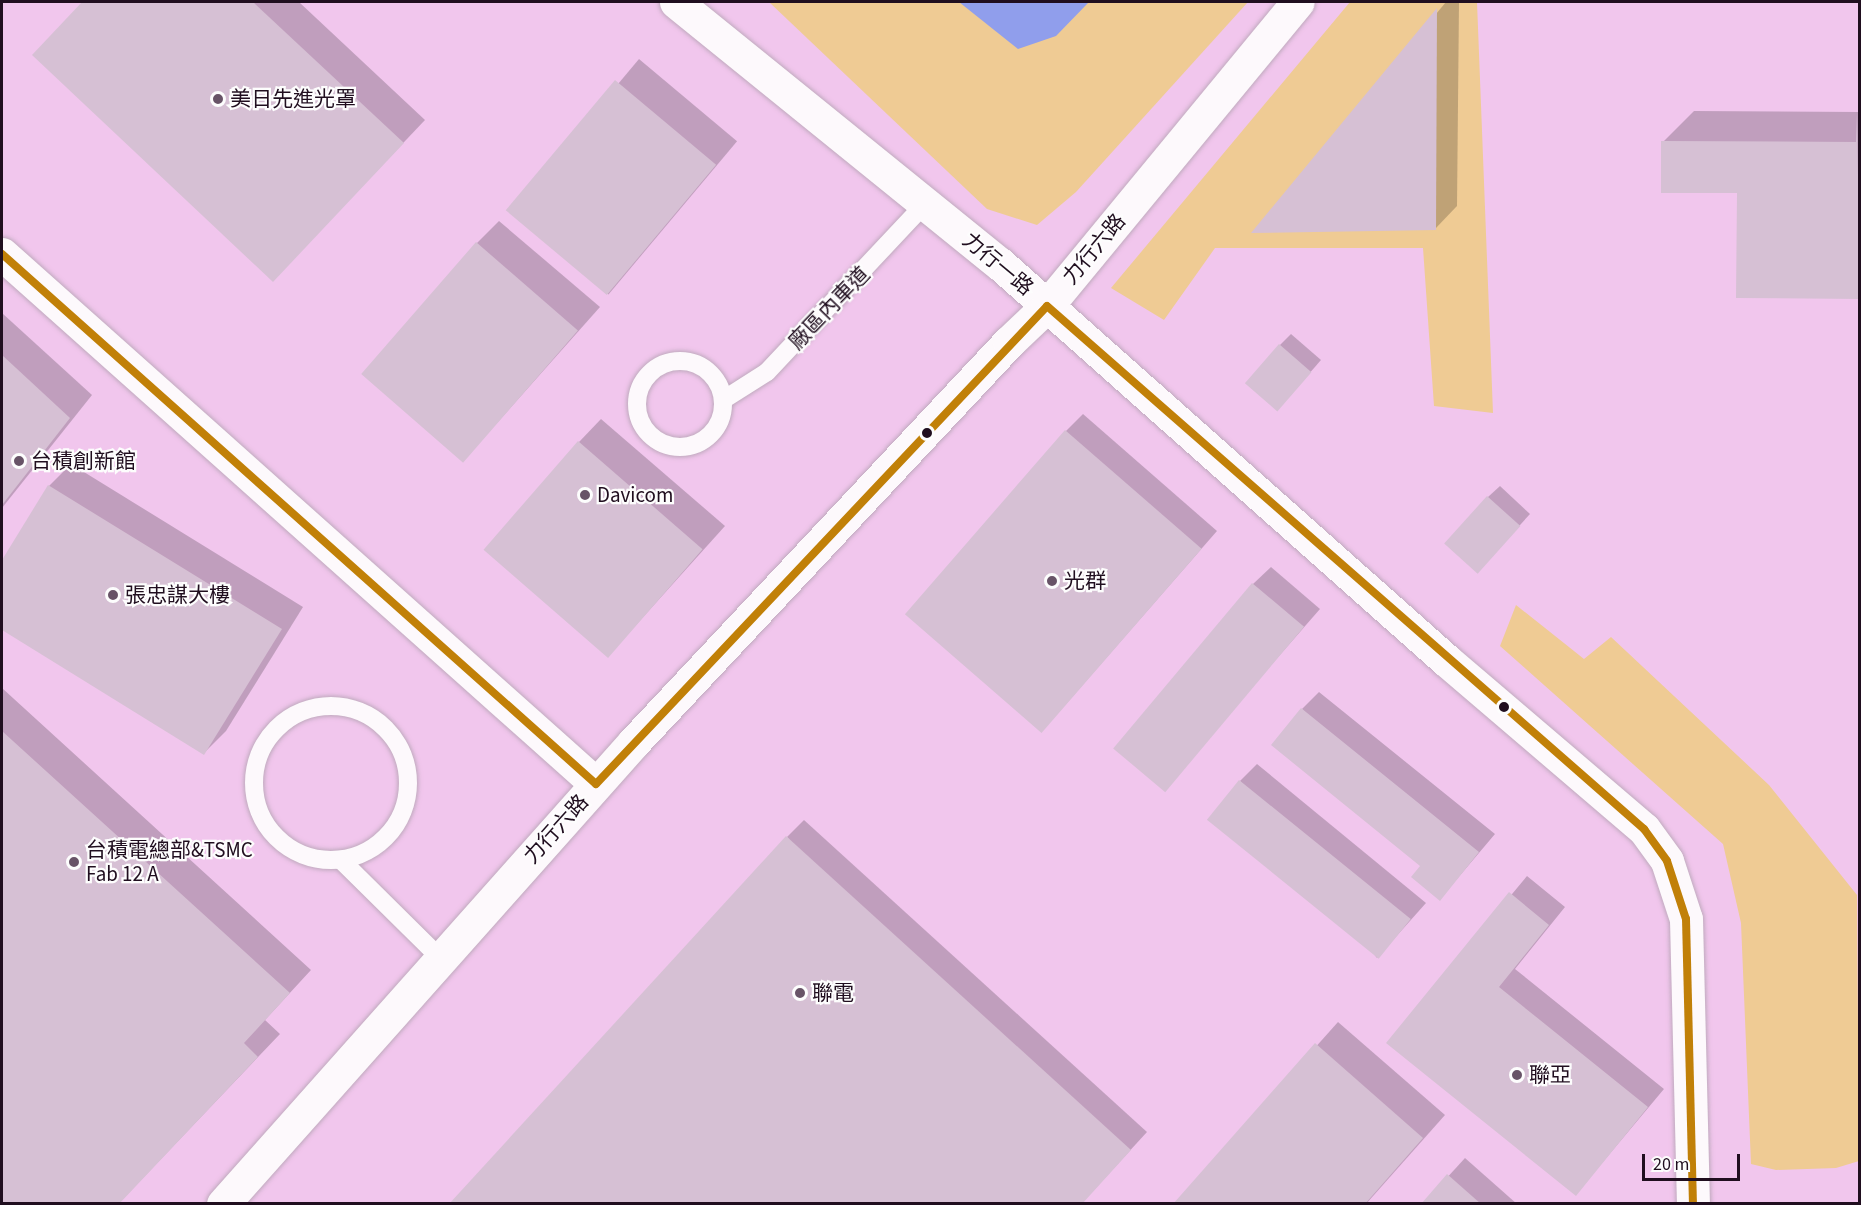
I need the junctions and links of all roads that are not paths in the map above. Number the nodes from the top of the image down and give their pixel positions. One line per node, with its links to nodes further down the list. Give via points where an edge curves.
1 (676, 2): 3 (street, 力行一路)
2 (1298, 2): 5 (street, 力行六路)
3 (925, 204): 5 (street, 力行一路); 6 (lane, 廠區內車道, via 767,372)
4 (2, 254): 7 (street)
5 (1047, 306): 7 (street, 力行六路); 11 (street, 力行一路, via 1644,829 1667,861 1686,919)
6 (723, 400): 6 (lane, via 716,429 699,444 676,448 655,441 640,423 636,401 644,379 661,365 684,361 705,368 720,385)
7 (596, 784): 9 (street, 力行六路)
8 (341, 860): 8 (lane, via 314,859 289,849 270,831 256,808 253,782 257,756 270,733 290,716 314,707 339,705 363,712 384,726 400,746 408,770 408,794 401,818 365,853); 9 (lane)
9 (441, 958): 10 (street, 力行六路)
10 (223, 1203)
11 (1693, 1203)

